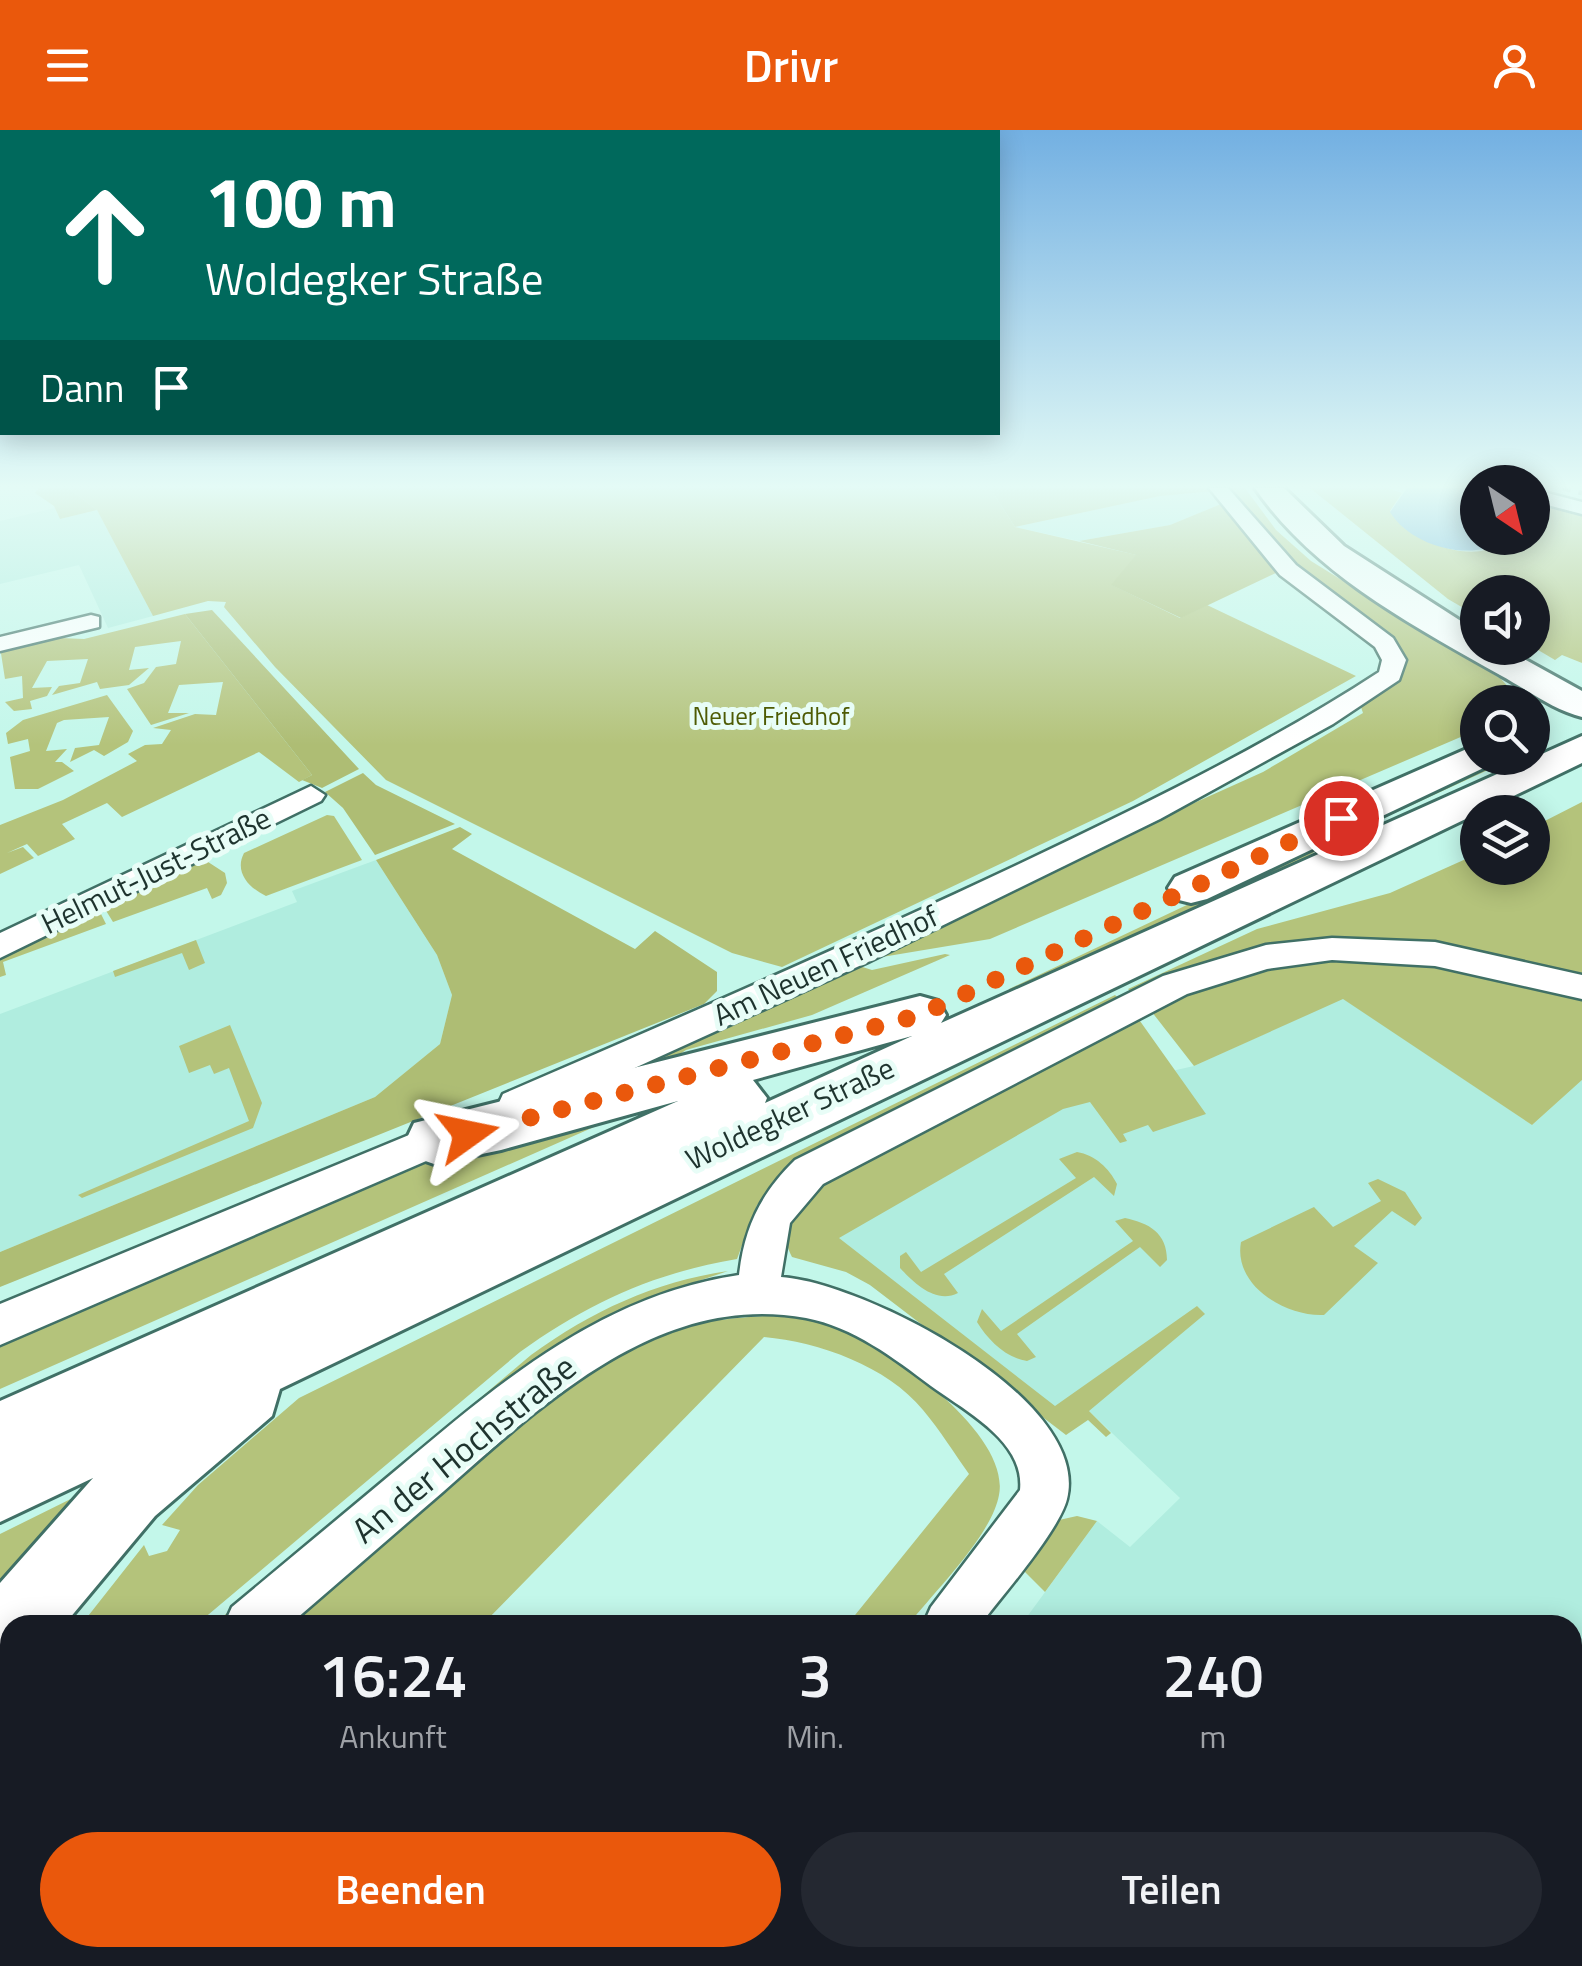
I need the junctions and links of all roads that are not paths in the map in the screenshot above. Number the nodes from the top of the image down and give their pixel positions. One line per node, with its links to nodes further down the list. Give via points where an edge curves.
1 (1293, 574): 19 (street, Am Neuen Friedhof, via 1385,643 1394,660 1390,675 1324,719 1150,813 755,1001)
2 (1361, 574): 6 (main road)
3 (1399, 574): 4 (main road)
4 (1460, 612)
5 (91, 622): 7 (street)
6 (1460, 636)
7 (0, 644)
8 (1550, 663): 10 (main road)
9 (1509, 665): 11 (main road)
10 (1582, 680)
11 (1582, 707): 12 (main road)
12 (1550, 723)
13 (1582, 748): 22 (main road, Woldegker Straße)
14 (1460, 764): 18 (main road, Woldegker Straße)
15 (311, 795): 16 (street, Helmut-Just-Straße)
16 (0, 947)
17 (1582, 987): 20 (street, via 1489,963 1376,950 1266,957 1200,976 808,1172 773,1210)
18 (920, 1015): 19 (main road); 23 (main road, Woldegker Straße)
19 (434, 1140): 21 (street, Am Neuen Friedhof)
20 (759, 1296): 26 (street, An der Hochstraße, via 687,1304 571,1360 507,1406); 27 (street, An der Hochstraße, via 802,1298 857,1314 1001,1410 1034,1445 1047,1481 1043,1499)
21 (0, 1325)
22 (316, 1338): 24 (main road, Woldegker Straße); 25 (main road, via 130,1491)
23 (0, 1436)
24 (0, 1486)
25 (23, 1615)
26 (262, 1615)
27 (956, 1615)

